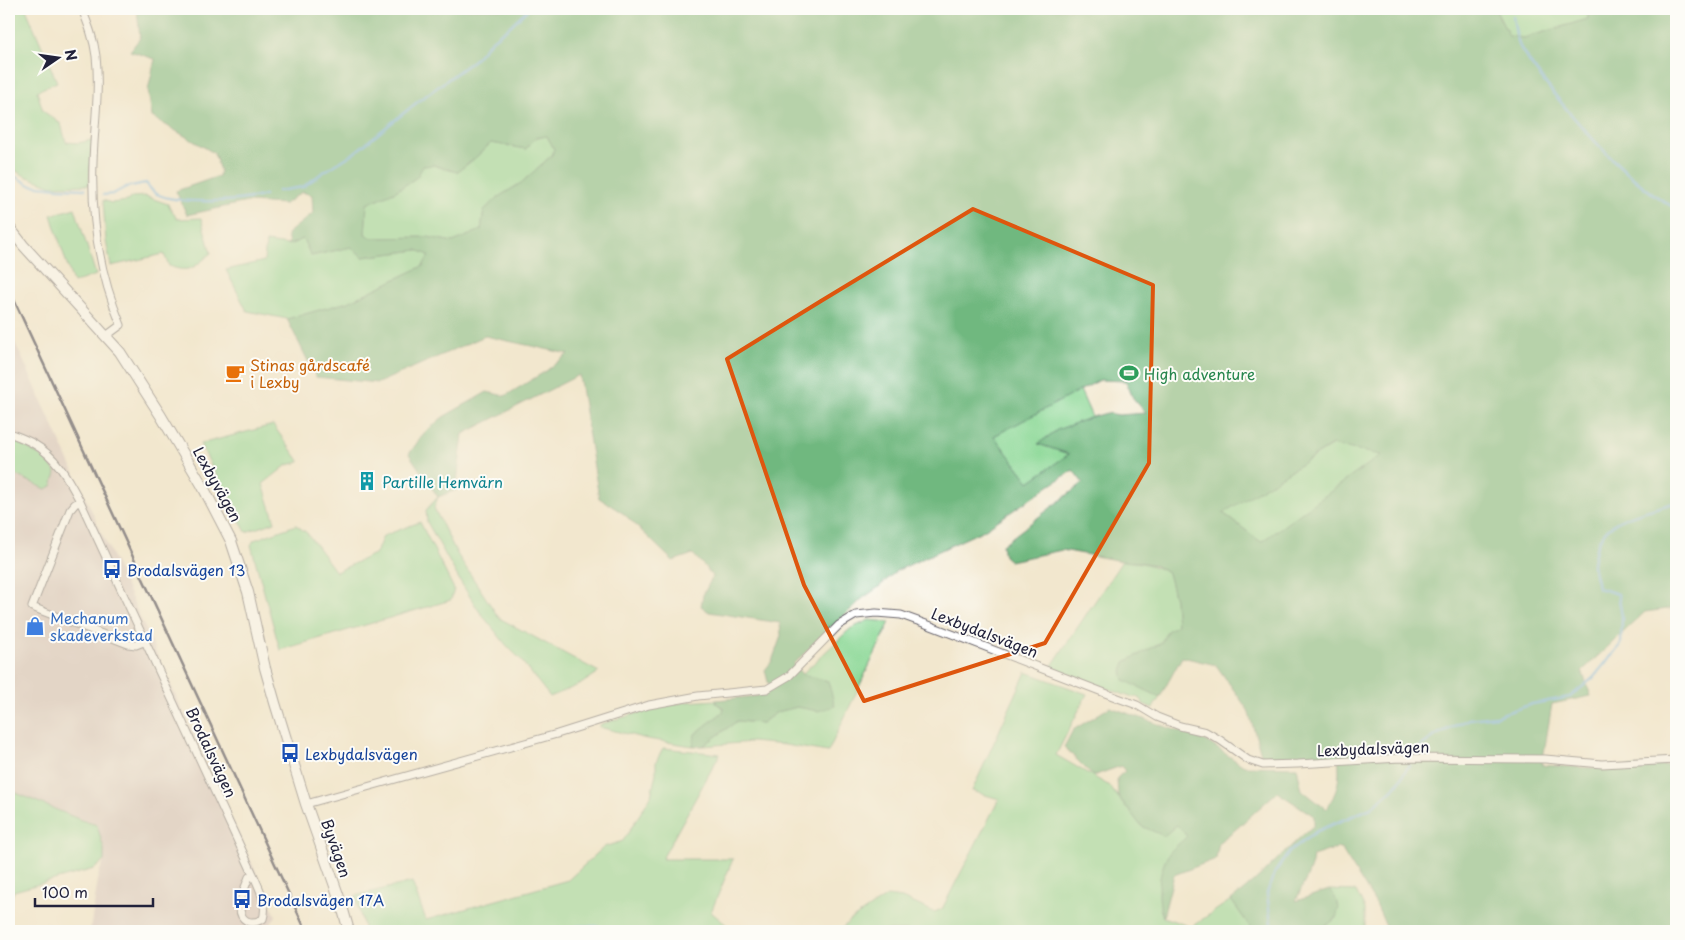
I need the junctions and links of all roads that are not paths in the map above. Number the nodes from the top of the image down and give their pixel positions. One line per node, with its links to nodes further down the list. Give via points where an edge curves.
1 (82, 9): 3 (street, via 96,56 93,161 98,242 104,277 120,325)
2 (9, 227): 3 (street, Lexbyvägen)
3 (106, 336): 8 (street, Lexbyvägen, via 161,416 231,541 248,592 267,677)
4 (9, 432): 5 (street, Brodalsvägen, via 34,444 52,458)
5 (80, 502): 6 (street, Brodalsvägen); 6 (street, via 70,510 32,607 128,644)
6 (146, 641): 9 (street, Brodalsvägen)
7 (1676, 760): 8 (street, Lexbydalsvägen, via 1602,764 1545,759 1400,758 1263,765 1248,760 1206,732 1180,726 1137,705 926,624 901,615 876,613 856,615 844,621 789,676 767,689 649,705)
8 (306, 804): 10 (street, Byvägen)
9 (253, 874): 9 (street, Brodalsvägen, via 249,877 240,908 242,917 257,922 263,918 265,908)
10 (349, 931)

